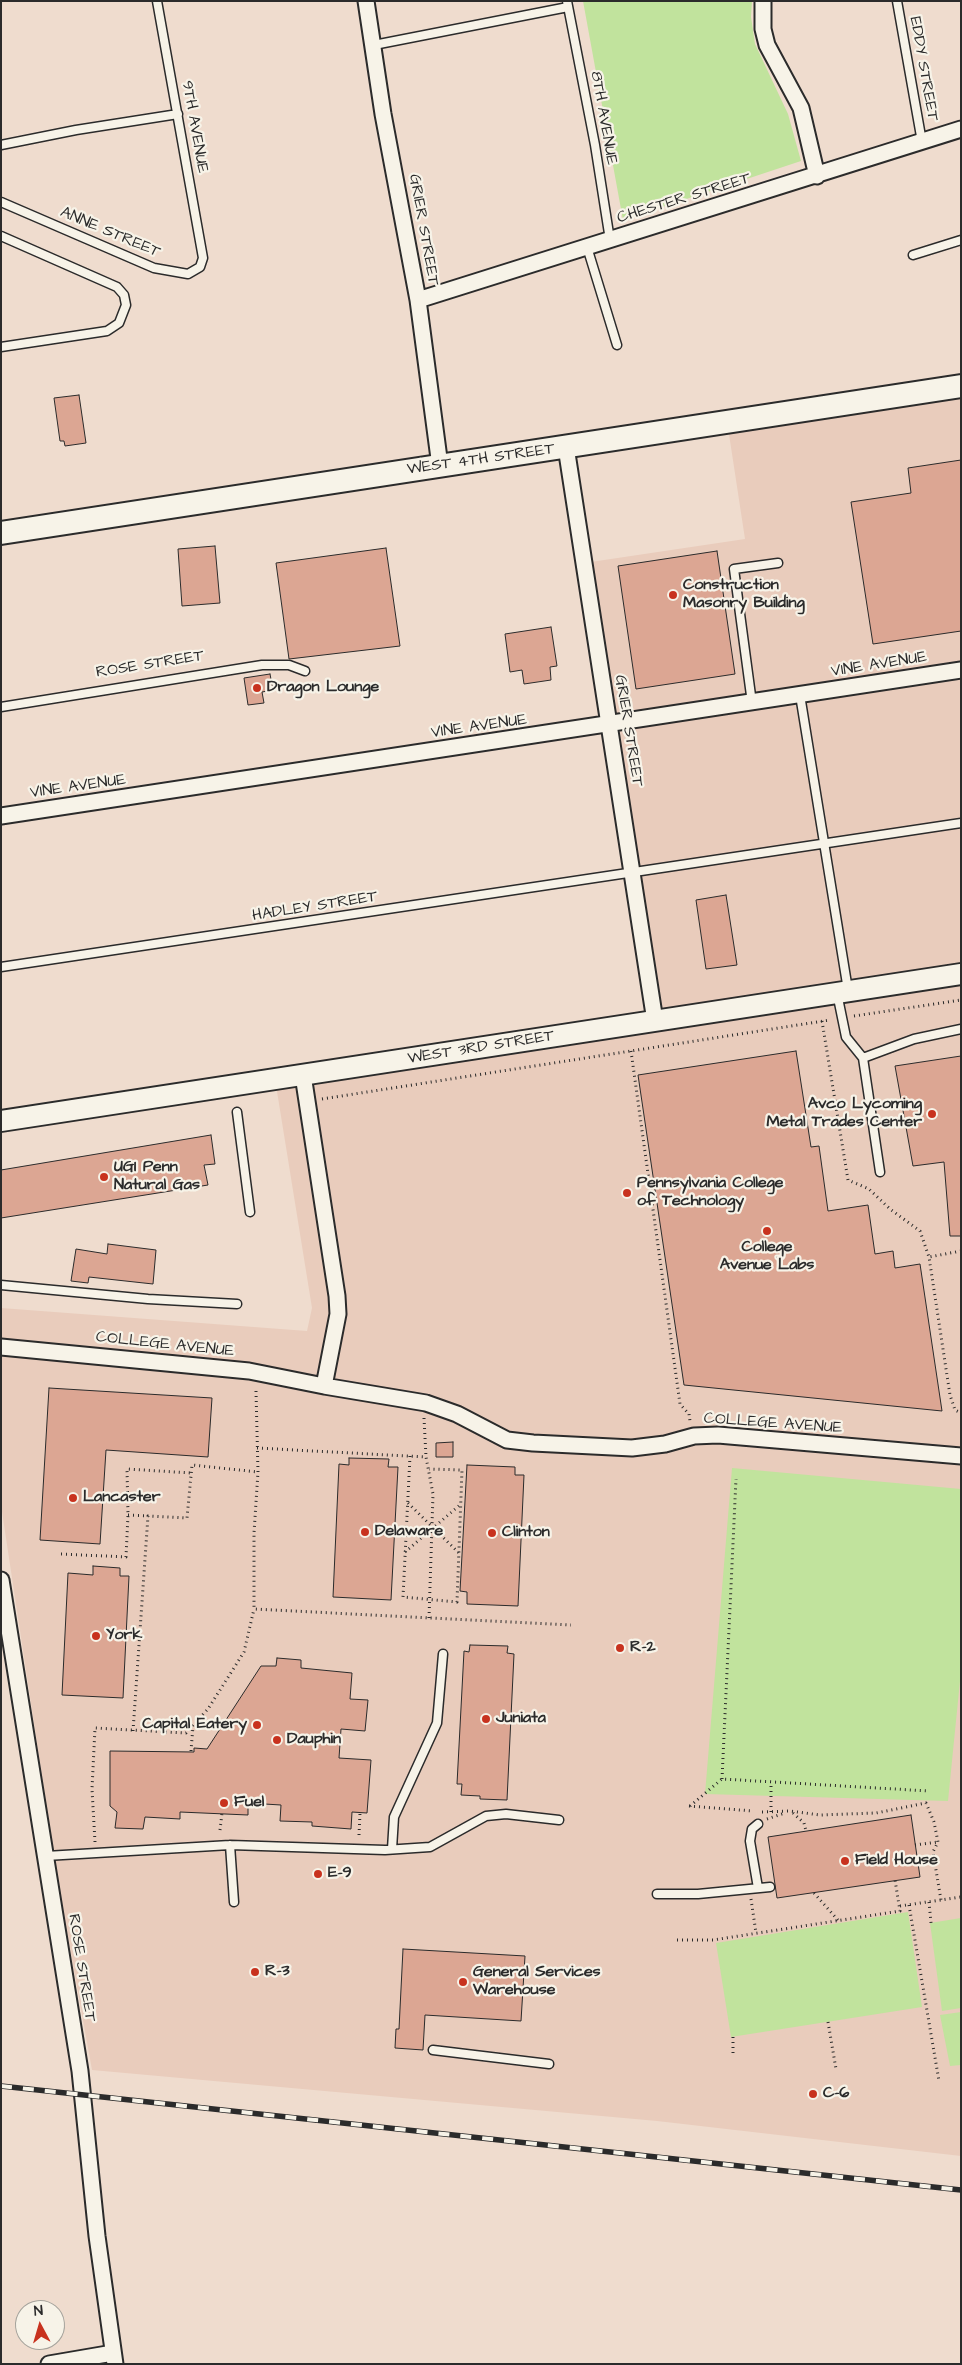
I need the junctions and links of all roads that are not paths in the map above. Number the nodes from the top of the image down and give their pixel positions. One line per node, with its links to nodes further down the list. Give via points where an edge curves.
1 (157, 1): 7 (lane, 9TH AVENUE)
2 (366, 1): 6 (street, GRIER STREET)
3 (763, 1): 11 (street, via 763,29 767,45 801,108)
4 (897, 1): 9 (lane, EDDY STREET)
5 (568, 4): 6 (lane); 14 (lane, 8TH AVENUE)
6 (374, 45): 19 (street, GRIER STREET, via 383,114)
7 (178, 114): 10 (lane); 18 (lane, 9TH AVENUE)
8 (961, 129): 9 (street, CHESTER STREET)
9 (922, 142): 11 (street, CHESTER STREET)
10 (1, 145)
11 (817, 176): 14 (street, CHESTER STREET)
12 (1, 202): 18 (lane, ANNE STREET, via 165,271 188,274 196,271)
13 (1, 236): 21 (lane, via 117,287 124,295 126,305 124,315 113,328)
14 (610, 240): 16 (street, CHESTER STREET)
15 (961, 240): 17 (lane)
16 (587, 247): 19 (street, CHESTER STREET); 20 (lane)
17 (913, 255)
18 (203, 258)
19 (418, 300): 24 (street, GRIER STREET)
20 (617, 345)
21 (1, 347)
22 (961, 386): 23 (main road, WEST 4TH STREET)
23 (566, 447): 24 (main road, WEST 4TH STREET); 32 (street, GRIER STREET)
24 (440, 466): 25 (main road, WEST 4TH STREET)
25 (1, 533)
26 (778, 564): 30 (lane, via 734,569)
27 (961, 670): 29 (street, VINE AVENUE)
28 (305, 671): 31 (lane, ROSE STREET, via 289,665 262,664)
29 (800, 696): 30 (street, VINE AVENUE); 35 (lane)
30 (752, 703): 32 (street, VINE AVENUE)
31 (1, 707)
32 (609, 725): 33 (street, VINE AVENUE); 36 (street, GRIER STREET)
33 (1, 816)
34 (961, 823): 35 (lane, HADLEY STREET)
35 (826, 843): 36 (lane, HADLEY STREET); 39 (lane)
36 (632, 872): 37 (lane, HADLEY STREET); 40 (street, GRIER STREET)
37 (1, 967)
38 (961, 974): 39 (main road, WEST 3RD STREET)
39 (842, 992): 40 (main road, WEST 3RD STREET); 42 (lane, via 841,1018 846,1037)
40 (655, 1021): 43 (main road, WEST 3RD STREET)
41 (961, 1028): 42 (lane, via 914,1039)
42 (863, 1058): 46 (lane)
43 (303, 1075): 45 (main road, WEST 3RD STREET); 51 (street, via 338,1314)
44 (237, 1112): 47 (lane)
45 (1, 1121)
46 (880, 1172)
47 (250, 1212)
48 (1, 1285): 49 (lane)
49 (237, 1304)
50 (1, 1346): 51 (street, COLLEGE AVENUE, via 249,1371)
51 (324, 1386): 52 (street, COLLEGE AVENUE, via 426,1404 457,1414 507,1440 533,1444 632,1448 694,1436 718,1435)
52 (961, 1456)
53 (1, 1580): 59 (street, ROSE STREET)
54 (443, 1654): 58 (lane, via 437,1722 394,1817)
55 (559, 1820): 58 (lane, via 506,1814 486,1816 438,1845)
56 (758, 1824): 61 (lane, via 752,1829 750,1841)
57 (230, 1845): 58 (lane); 59 (lane); 63 (lane)
58 (392, 1849)
59 (46, 1856): 66 (street, ROSE STREET, via 80,2070 97,2236)
60 (770, 1887): 61 (lane)
61 (758, 1888): 62 (lane)
62 (657, 1894)
63 (234, 1902)
64 (433, 2050): 65 (lane)
65 (549, 2064)
66 (114, 2358): 67 (street)
67 (49, 2364)

